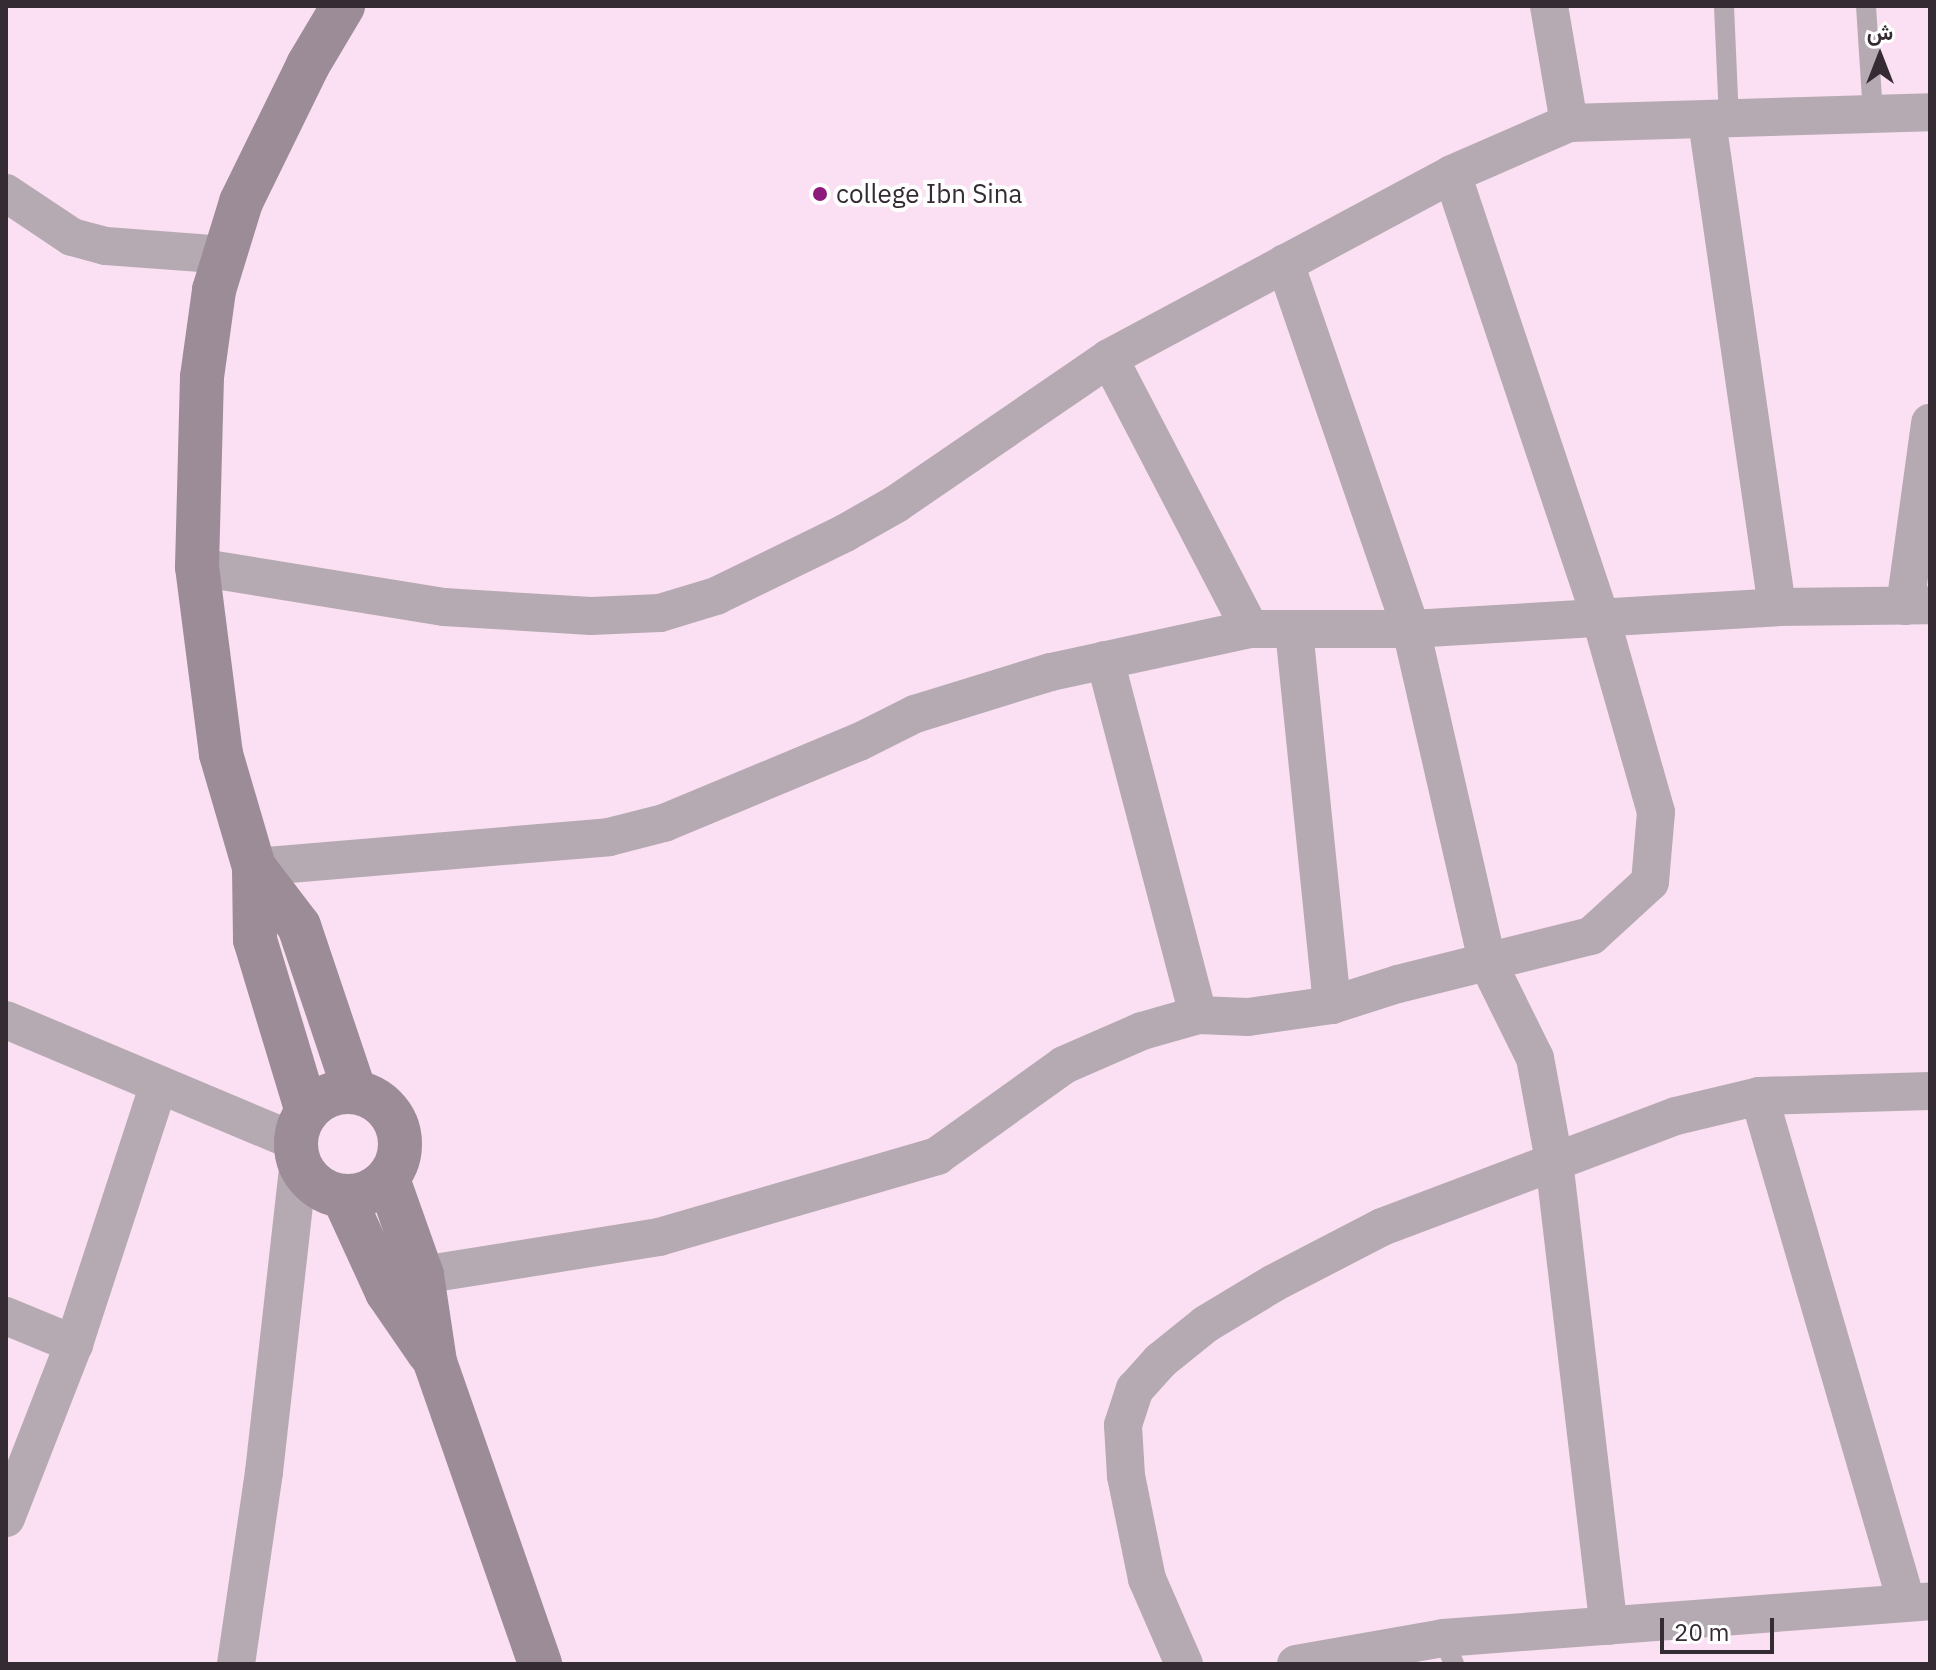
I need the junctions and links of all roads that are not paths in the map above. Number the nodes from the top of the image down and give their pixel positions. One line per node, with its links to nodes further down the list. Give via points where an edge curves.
1 (343, 6): 11 (main road, via 241,202)
2 (1549, 6): 8 (street)
3 (1724, 6): 7 (lane)
4 (1866, 6): 6 (lane)
5 (1930, 112): 6 (street)
6 (1873, 114): 7 (street)
7 (1718, 120): 8 (street); 17 (street)
8 (1569, 123): 9 (street)
9 (1452, 174): 12 (street); 18 (street)
10 (6, 193): 11 (street, via 72,237 106,246)
11 (225, 255): 15 (main road, via 214,290 202,377)
12 (1285, 263): 13 (street); 20 (street)
13 (1109, 358): 15 (street, via 896,504 778,568 716,596 660,613 591,616 444,607); 19 (street)
14 (1930, 423): 16 (street)
15 (197, 567): 23 (main road, via 221,754)
16 (1917, 606): 17 (street)
17 (1777, 607): 18 (street)
18 (1600, 616): 20 (street); 24 (street, via 1656,812 1650,882 1591,936)
19 (1250, 629): 21 (street); 22 (street)
20 (1411, 629): 21 (street); 24 (street)
21 (1294, 630): 25 (street)
22 (1105, 660): 23 (street, via 915,714 650,827 609,837); 26 (street)
23 (254, 867): 30 (main road, via 299,926); 32 (main road, via 255,940)
24 (1487, 961): 25 (street); 33 (street, via 1535,1058)
25 (1332, 1005): 26 (street, via 1248,1017)
26 (1198, 1015): 36 (street, via 1142,1031 1064,1065 937,1156 659,1237)
27 (6, 1020): 28 (street)
28 (158, 1087): 32 (street); 38 (street)
29 (1930, 1091): 31 (street)
30 (355, 1092): 32 (main road, via 328,1096); 34 (main road, via 388,1109 398,1125 398,1163)
31 (1759, 1096): 33 (street, via 1676,1116); 41 (street)
32 (300, 1139): 35 (main road, via 316,1185); 44 (street, via 264,1472)
33 (1554, 1161): 42 (street); 46 (street, via 1382,1227 1274,1283 1206,1324 1135,1389 1123,1425 1126,1476 1147,1579)
34 (388, 1179): 35 (main road, via 368,1193); 36 (main road)
35 (343, 1196): 39 (main road, via 387,1292)
36 (422, 1275): 39 (main road)
37 (6, 1316): 38 (street)
38 (74, 1344): 40 (street)
39 (435, 1362): 45 (main road)
40 (6, 1518)
41 (1918, 1601): 42 (street)
42 (1609, 1626): 43 (street)
43 (1449, 1651): 47 (street)
44 (236, 1664)
45 (540, 1664)
46 (1184, 1664)
47 (1296, 1664)

